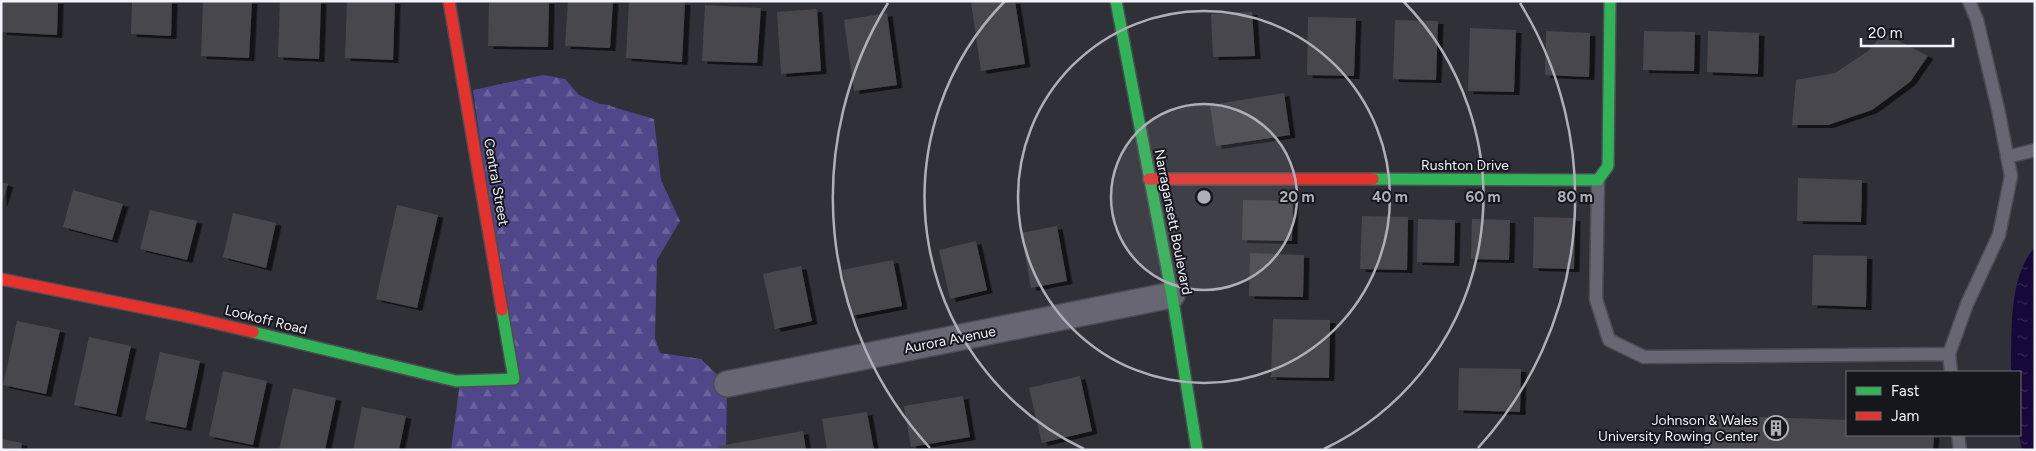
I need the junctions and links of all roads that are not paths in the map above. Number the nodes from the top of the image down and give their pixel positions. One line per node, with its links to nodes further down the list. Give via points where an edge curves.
1 (449, 1): 12 (street, Central Street)
2 (1116, 1): 7 (street, Narragansett Boulevard)
3 (1610, 1): 8 (street, via 1608,166)
4 (1969, 1): 6 (lane, via 1977,20)
5 (2035, 150): 6 (lane)
6 (2008, 157): 11 (lane, via 2011,176 1999,235 1967,304)
7 (1149, 179): 8 (street, Rushton Drive); 10 (street, Narragansett Boulevard)
8 (1598, 180): 11 (lane, via 1596,299 1609,340 1644,357)
9 (1, 279): 12 (street, Lookoff Road, via 189,317 456,381 514,379)
10 (1172, 296): 14 (street, Aurora Avenue); 16 (street, Narragansett Boulevard)
11 (1949, 354): 13 (lane)
12 (513, 369)
13 (1951, 371)
14 (728, 384)
15 (1958, 436): 17 (lane)
16 (1197, 450)
17 (1960, 450)

